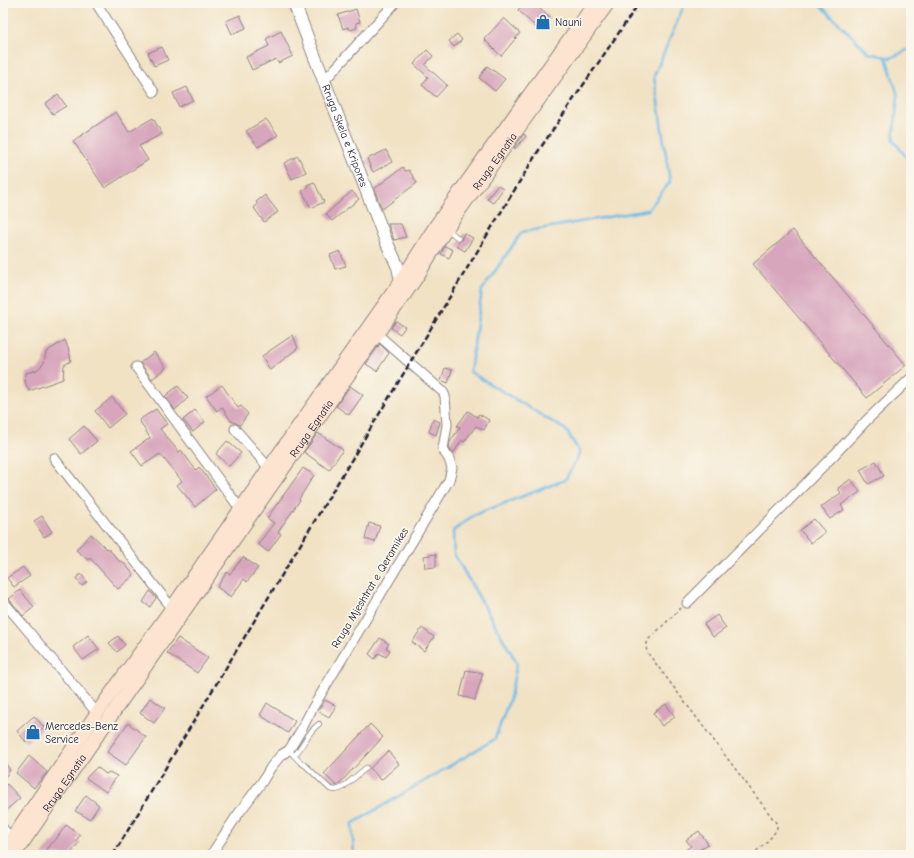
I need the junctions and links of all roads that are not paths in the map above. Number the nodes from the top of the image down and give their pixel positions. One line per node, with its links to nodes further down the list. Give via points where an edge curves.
1 (96, 3): 7 (street)
2 (294, 3): 6 (street, Rruga Skela e Kripores)
3 (395, 3): 6 (street)
4 (595, 3): 10 (main road, Rruga Egnatia, via 437,224)
5 (608, 3): 8 (main road, Rruga Egnatia)
6 (324, 81): 10 (street, Rruga Skela e Kripores)
7 (154, 92)
8 (446, 229): 9 (lane); 10 (main road, Rruga Egnatia)
9 (458, 238)
10 (406, 277): 11 (main road, Rruga Egnatia); 16 (main road, Rruga Egnatia)
11 (377, 334): 23 (street, Rruga Mjeshtrat e Qeramikes, via 443,392 447,425 443,449 451,463 452,473 316,702); 27 (main road, Rruga Egnatia)
12 (136, 367): 17 (street)
13 (911, 378): 19 (street)
14 (235, 429): 16 (street)
15 (54, 458): 20 (street)
16 (269, 468): 17 (main road, Rruga Egnatia)
17 (241, 510): 20 (main road, Rruga Egnatia)
18 (3, 601): 21 (street)
19 (687, 603)
20 (172, 608): 21 (main road, Rruga Egnatia)
21 (97, 713): 25 (main road, Rruga Egnatia)
22 (319, 724): 23 (lane, via 308,734 299,751)
23 (291, 753): 24 (lane, via 330,789 342,788); 28 (street, Rruga Mjeshtrat e Qeramikes, via 276,760)
24 (366, 768)
25 (8, 833): 26 (main road, Rruga Egnatia)
26 (3, 851)
27 (14, 855)
28 (211, 855)

